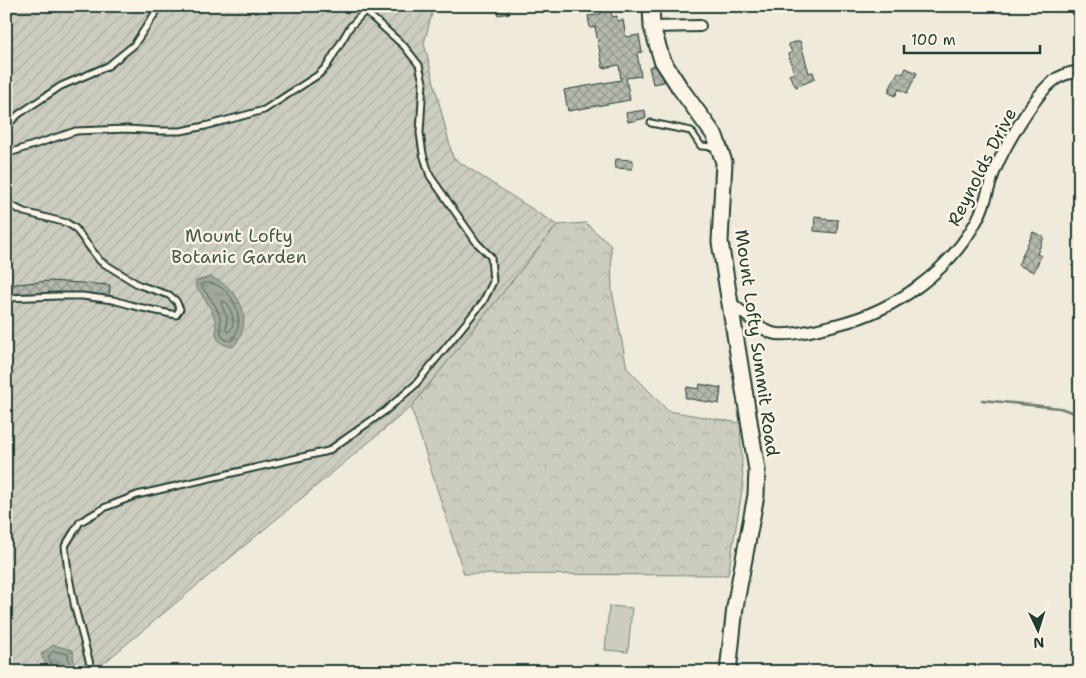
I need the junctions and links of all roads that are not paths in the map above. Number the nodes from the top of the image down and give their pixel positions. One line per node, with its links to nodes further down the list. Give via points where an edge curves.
1 (160, 6): 8 (lane, via 134,45 108,66 61,86)
2 (651, 6): 5 (main road, Mount Lofty Summit Road)
3 (363, 9): 10 (lane, via 318,76 264,110 181,131 76,131); 14 (lane, via 404,46 419,65 423,82 420,132 430,176 477,243 491,257 493,282 483,302 415,385 385,411 328,451 137,494 80,522 65,546 75,608 90,664)
4 (700, 26): 5 (street)
5 (652, 27): 9 (main road, Mount Lofty Summit Road, via 662,60)
6 (1080, 71): 13 (street, Reynolds Drive, via 1062,75 1040,94 1017,128 995,171 977,221 949,258 916,288 872,314 814,330 786,333 768,331)
7 (651, 123): 9 (lane, via 691,131 701,146)
8 (6, 126)
9 (720, 147): 13 (main road, Mount Lofty Summit Road, via 724,162 720,242)
10 (6, 154)
11 (6, 203): 12 (lane, via 24,212 67,223 75,228 100,261 139,285 169,295 180,309 176,315 82,296)
12 (6, 298)
13 (729, 302): 15 (main road, Mount Lofty Summit Road, via 757,470 756,495 735,606)
14 (84, 672)
15 (728, 672)

